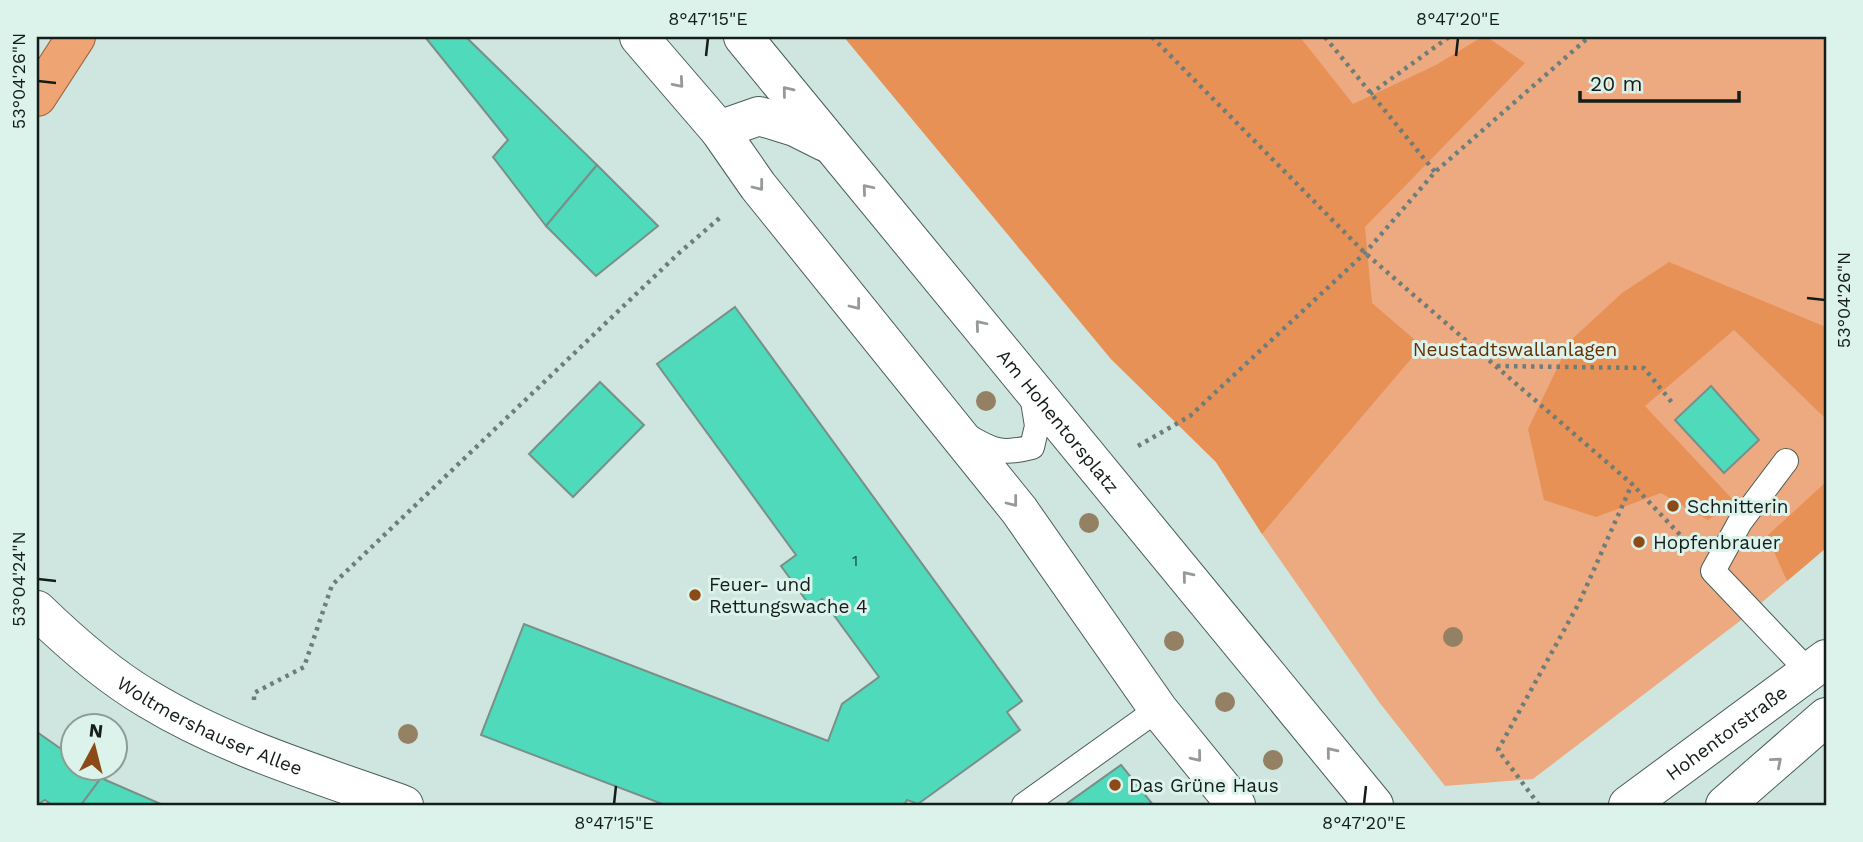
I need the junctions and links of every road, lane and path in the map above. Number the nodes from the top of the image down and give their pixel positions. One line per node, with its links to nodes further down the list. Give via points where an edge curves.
1 (76, 37): 9 (highway)
2 (639, 37): 10 (street, one-way to 10)
3 (743, 37): 11 (street, Am Hohentorsplatz, one-way to 3)
4 (1152, 37): 14 (path)
5 (1325, 37): 8 (path)
6 (1450, 37): 8 (path)
7 (1589, 37): 12 (path)
8 (1370, 94): 12 (path)
9 (37, 96)
10 (719, 130): 11 (street, via 759,116 795,127); 13 (street)
11 (829, 145): 16 (street, Am Hohentorsplatz, one-way to 11)
12 (1435, 172): 14 (path)
13 (758, 186): 18 (street, one-way to 18); 27 (path, via 679,253 332,585 304,667 254,693)
14 (1365, 253): 15 (path); 20 (path, via 1190,416)
15 (1496, 366): 17 (path, via 1644,368); 21 (path)
16 (1021, 373): 18 (lane, via 1035,402 1037,426 1032,447 1009,454 982,445); 20 (street, Am Hohentorsplatz)
17 (1674, 405)
18 (953, 427): 25 (street, one-way to 25, via 1019,510)
19 (1786, 461): 22 (lane, via 1740,522)
20 (1100, 468): 31 (street, Am Hohentorsplatz, one-way to 20)
21 (1632, 484): 22 (path); 32 (path, via 1579,603 1499,750)
22 (1713, 570): 24 (lane)
23 (37, 610): 27 (street, Woltmershauser Allee, via 75,646 148,699)
24 (1818, 666): 33 (street, Hohentorstraße)
25 (1158, 709): 29 (lane); 30 (street, one-way to 30)
26 (1826, 717): 34 (street, one-way to 26)
27 (250, 749): 28 (street, Woltmershauser Allee)
28 (404, 805)
29 (1024, 805)
30 (1237, 805)
31 (1374, 805)
32 (1539, 805)
33 (1628, 805)
34 (1725, 805)

